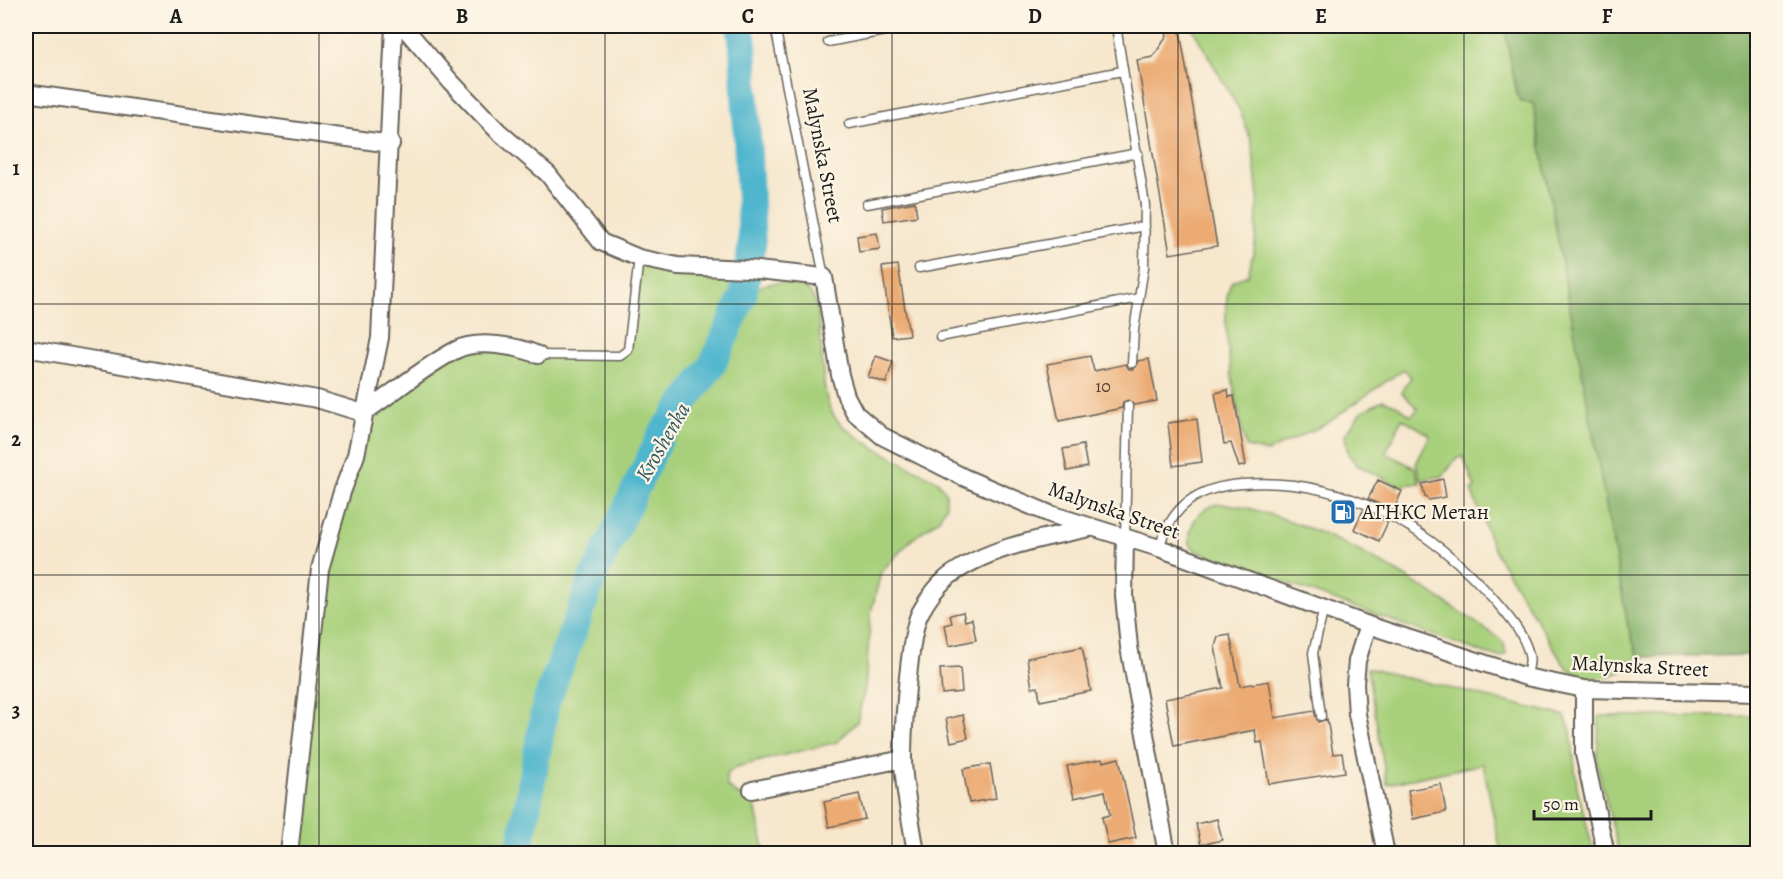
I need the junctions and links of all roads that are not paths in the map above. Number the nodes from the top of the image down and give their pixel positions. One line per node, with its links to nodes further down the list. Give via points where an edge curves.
1 (394, 26): 10 (street)
2 (403, 26): 14 (street, via 498,131 548,174 601,242)
3 (775, 26): 16 (lane, Malynska Street)
4 (910, 26): 6 (lane)
5 (1116, 26): 7 (lane)
6 (828, 42)
7 (1122, 70): 9 (lane); 11 (lane)
8 (26, 93): 10 (street)
9 (849, 124)
10 (391, 144): 23 (street, via 380,338)
11 (1138, 153): 12 (lane); 13 (lane)
12 (867, 204)
13 (1145, 226): 15 (lane); 17 (lane)
14 (639, 258): 16 (street, via 678,266); 20 (lane, via 628,350 620,356)
15 (919, 268)
16 (820, 277): 24 (street, Malynska Street, via 846,396 865,423 902,447 963,477 1050,514)
17 (1139, 298): 18 (lane); 21 (lane)
18 (940, 337)
19 (26, 348): 23 (street, via 317,399)
20 (538, 355): 23 (street, via 507,346 458,349)
21 (1132, 363)
22 (1128, 406): 25 (lane)
23 (363, 413): 35 (street, via 356,455 320,568)
24 (1092, 527): 25 (street, Malynska Street); 33 (street, via 984,557 948,578 934,592 919,615 911,649)
25 (1125, 538): 26 (street, Malynska Street); 37 (street, via 1124,596 1129,648)
26 (1159, 548): 27 (street, Malynska Street); 29 (lane, via 1174,513 1192,498 1228,485 1283,482 1352,498 1437,544 1474,577 1524,639 1530,657)
27 (1324, 608): 28 (street, Malynska Street); 32 (lane, via 1313,653)
28 (1368, 625): 29 (street, Malynska Street); 38 (street, via 1357,661 1357,714)
29 (1526, 677): 30 (street, Malynska Street)
30 (1584, 689): 31 (street, Malynska Street); 39 (street, via 1584,754)
31 (1758, 693)
32 (1321, 716)
33 (903, 759): 34 (street); 36 (street)
34 (752, 790)
35 (290, 854)
36 (916, 854)
37 (1167, 854)
38 (1386, 854)
39 (1606, 854)

